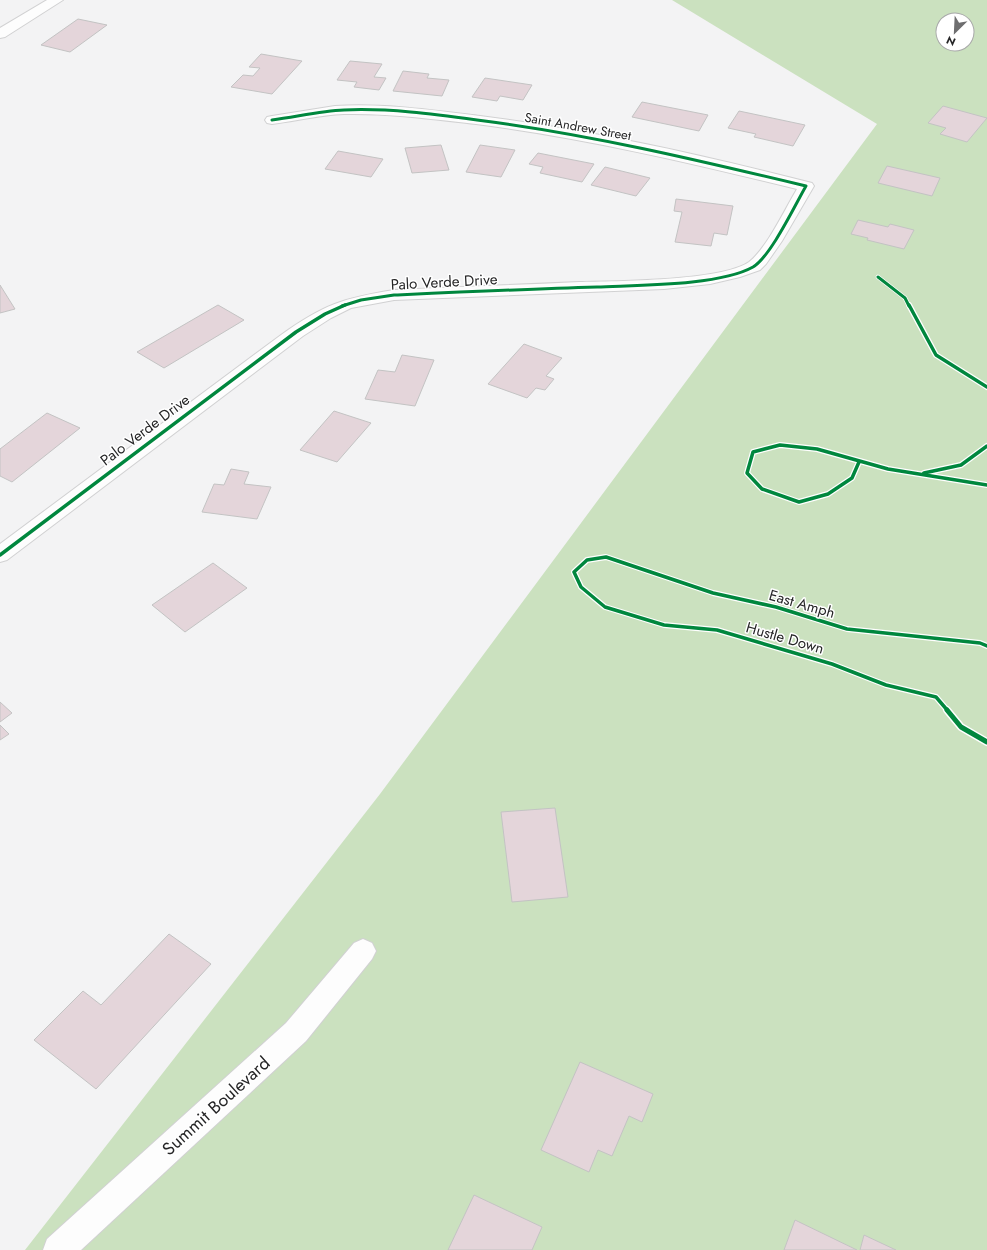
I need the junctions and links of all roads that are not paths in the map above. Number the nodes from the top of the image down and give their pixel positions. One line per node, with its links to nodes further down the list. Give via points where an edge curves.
1 (56, 0): 2 (street)
2 (0, 34)
3 (272, 120): 4 (street, Saint Andrew Street, via 343,110 421,113 557,130)
4 (806, 186): 5 (street, Palo Verde Drive, via 770,247 755,266 733,273 705,280 664,284 394,295 356,301 336,309 311,321)
5 (0, 555)
6 (362, 951): 7 (street, Summit Boulevard, via 296,1032)
7 (58, 1250)

